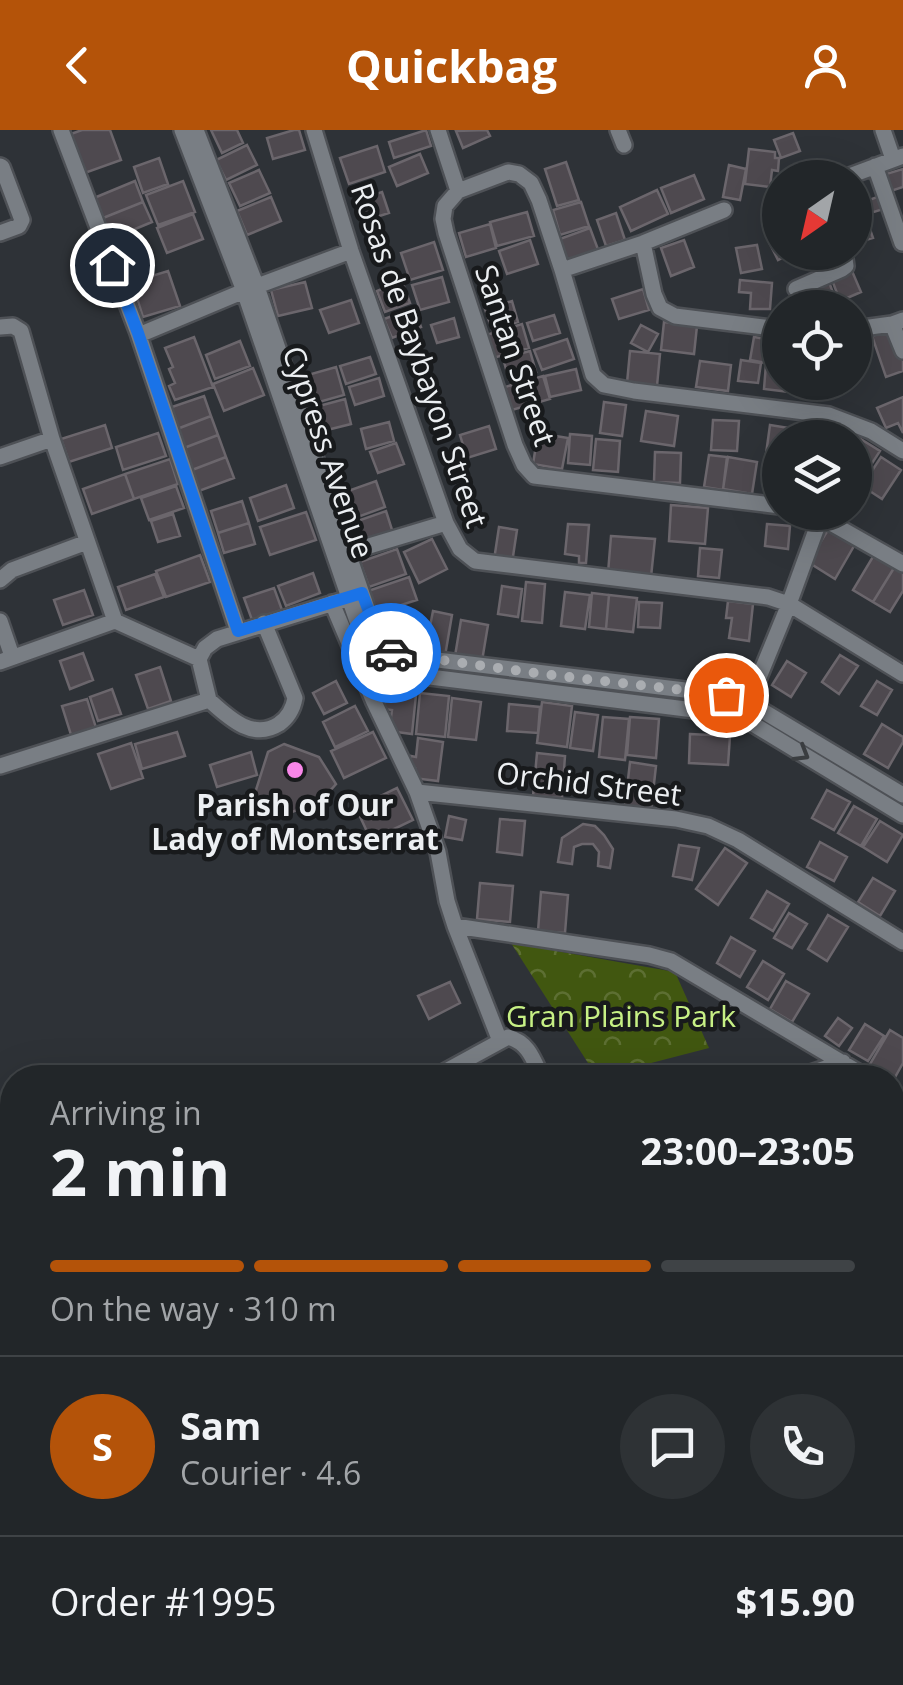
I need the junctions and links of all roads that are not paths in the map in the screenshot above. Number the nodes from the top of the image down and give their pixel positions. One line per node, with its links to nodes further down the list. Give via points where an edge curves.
1 (61, 130): 25 (street)
2 (182, 130): 19 (street, Cypress Avenue)
3 (196, 130): 19 (street, Cypress Avenue)
4 (314, 130): 16 (street, Rosas de Baybayon Street)
5 (438, 130): 11 (street)
6 (883, 130): 7 (street)
7 (898, 158): 9 (street)
8 (0, 166): 13 (street, via 22,220)
9 (875, 166): 10 (street); 15 (street)
10 (872, 167)
11 (458, 191): 17 (street, via 508,172 520,174 539,200); 30 (street, Santan Street, via 444,206 446,233 528,472)
12 (724, 210): 14 (street)
13 (0, 233)
14 (642, 243): 17 (street); 24 (street, via 660,308 675,316)
15 (902, 244)
16 (351, 251): 19 (street); 31 (street, Rosas de Baybayon Street)
17 (562, 270): 28 (street, via 593,375 604,384 829,415)
18 (840, 270): 20 (street)
19 (250, 289): 25 (street); 35 (street, Cypress Avenue)
20 (796, 289)
21 (897, 322): 22 (street); 26 (street)
22 (872, 326)
23 (0, 327): 27 (street, via 20,332)
24 (762, 327)
25 (138, 336): 44 (street)
26 (903, 351)
27 (52, 439): 29 (street); 34 (street)
28 (903, 450)
29 (0, 457)
30 (762, 504)
31 (446, 523): 35 (street); 40 (street, Rosas de Baybayon Street, via 475,561 768,596)
32 (811, 530): 40 (street)
33 (844, 530): 36 (street)
34 (87, 542): 37 (street); 41 (street)
35 (343, 556): 38 (street, Cypress Avenue)
36 (903, 564)
37 (0, 580)
38 (356, 596): 39 (street); 45 (street, Cypress Avenue, via 358,624)
39 (332, 603): 43 (street); 50 (street)
40 (789, 604): 48 (street, Rosas de Baybayon Street); 51 (street)
41 (114, 621): 46 (street); 47 (street)
42 (0, 622): 46 (street)
43 (264, 623): 44 (street); 49 (street, via 295,698 287,718 251,729)
44 (238, 631): 47 (street, via 211,643)
45 (379, 653): 50 (street); 51 (street, via 384,667 422,676 542,682)
46 (6, 659)
47 (199, 659): 49 (street)
48 (903, 674)
49 (209, 700): 52 (street)
50 (374, 702): 53 (street)
51 (746, 710): 54 (street); 55 (street, one-way to 55)
52 (0, 766)
53 (417, 792): 56 (street); 57 (street, Orchid Street, via 708,826)
54 (903, 794)
55 (903, 815)
56 (455, 926): 58 (street); 59 (street, via 672,961)
57 (903, 942)
58 (500, 1041): 60 (street); 61 (street, via 520,1041)
59 (843, 1062): 62 (street); 63 (street)
60 (458, 1065)
61 (536, 1065)
62 (834, 1065)
63 (848, 1065)

